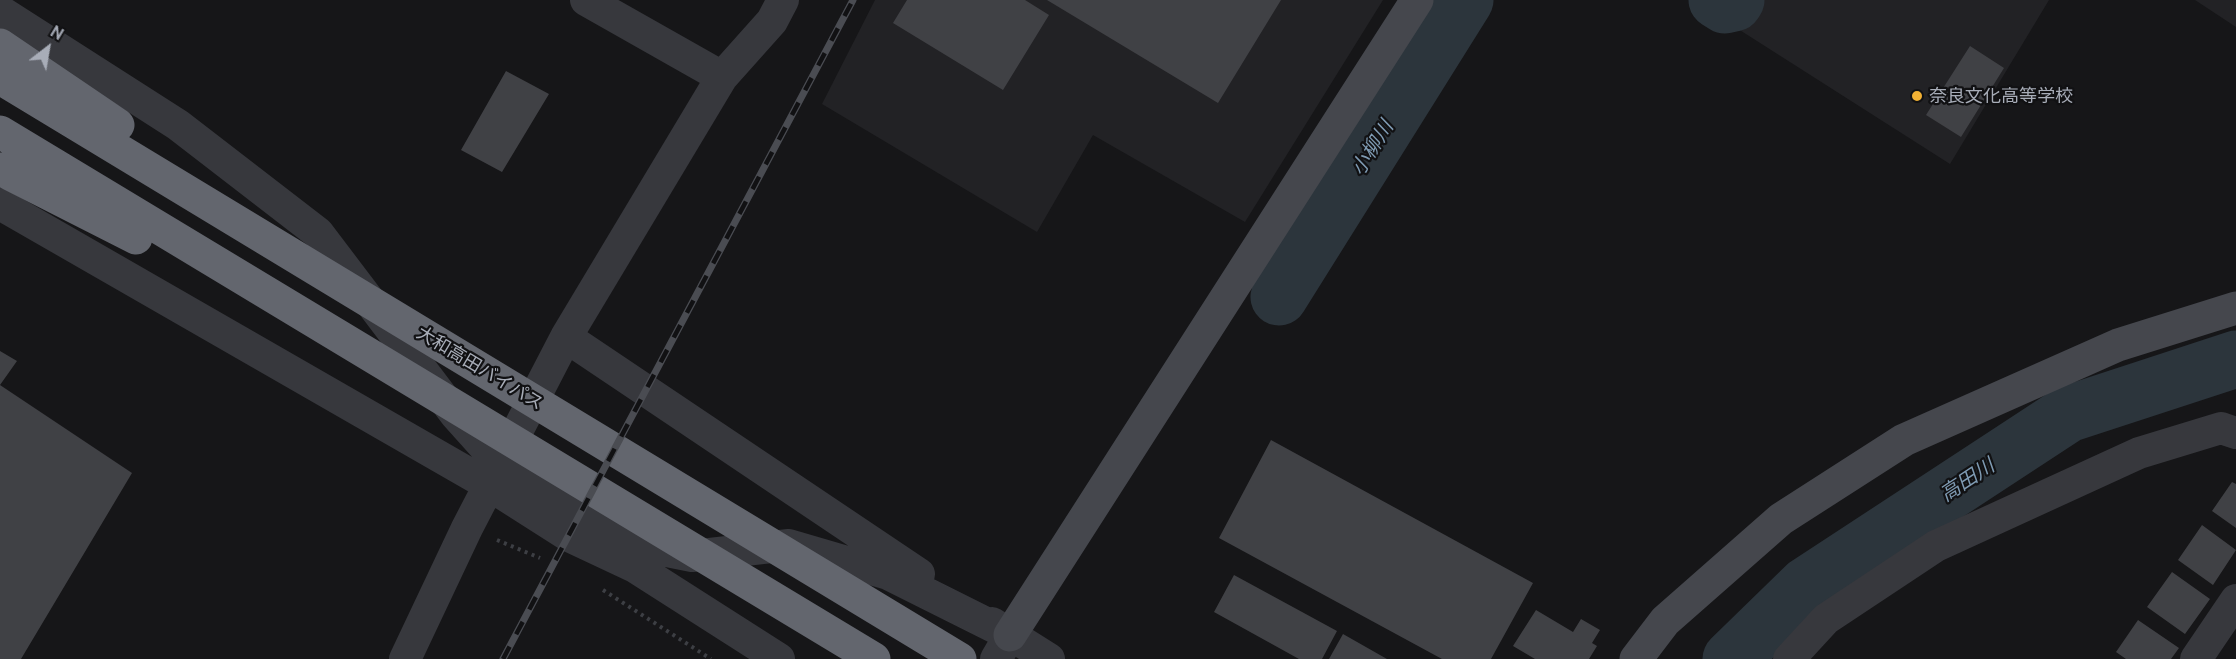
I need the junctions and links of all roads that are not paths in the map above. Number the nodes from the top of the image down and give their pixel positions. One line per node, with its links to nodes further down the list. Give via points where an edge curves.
1 (586, 0): 6 (street)
2 (783, 0): 6 (street, via 772,21)
3 (1417, 0): 18 (street)
4 (0, 11): 15 (street, via 178,125 318,233 456,416)
5 (0, 45): 16 (highway, via 136,137 579,411)
6 (722, 77): 12 (street)
7 (0, 78): 16 (highway, 大和高田バイパス)
8 (0, 132): 13 (highway)
9 (0, 169): 13 (highway)
10 (0, 204): 15 (street)
11 (2236, 308): 24 (street, via 2118,345 1904,440 1781,519 1665,621)
12 (566, 337): 15 (street); 18 (street)
13 (381, 363): 21 (highway)
14 (2236, 434): 25 (street, via 2221,428 2139,453 1936,546 1826,619)
15 (495, 475): 18 (street, via 597,527 647,547 692,556 789,545 888,574); 19 (street); 20 (street, via 569,536 635,567)
16 (735, 523): 22 (highway, 大和高田バイパス)
17 (2236, 600): 26 (street)
18 (1003, 647): 23 (street)
19 (405, 659)
20 (779, 659)
21 (874, 659)
22 (960, 659)
23 (1049, 659)
24 (1636, 659)
25 (1789, 659)
26 (2196, 659)

